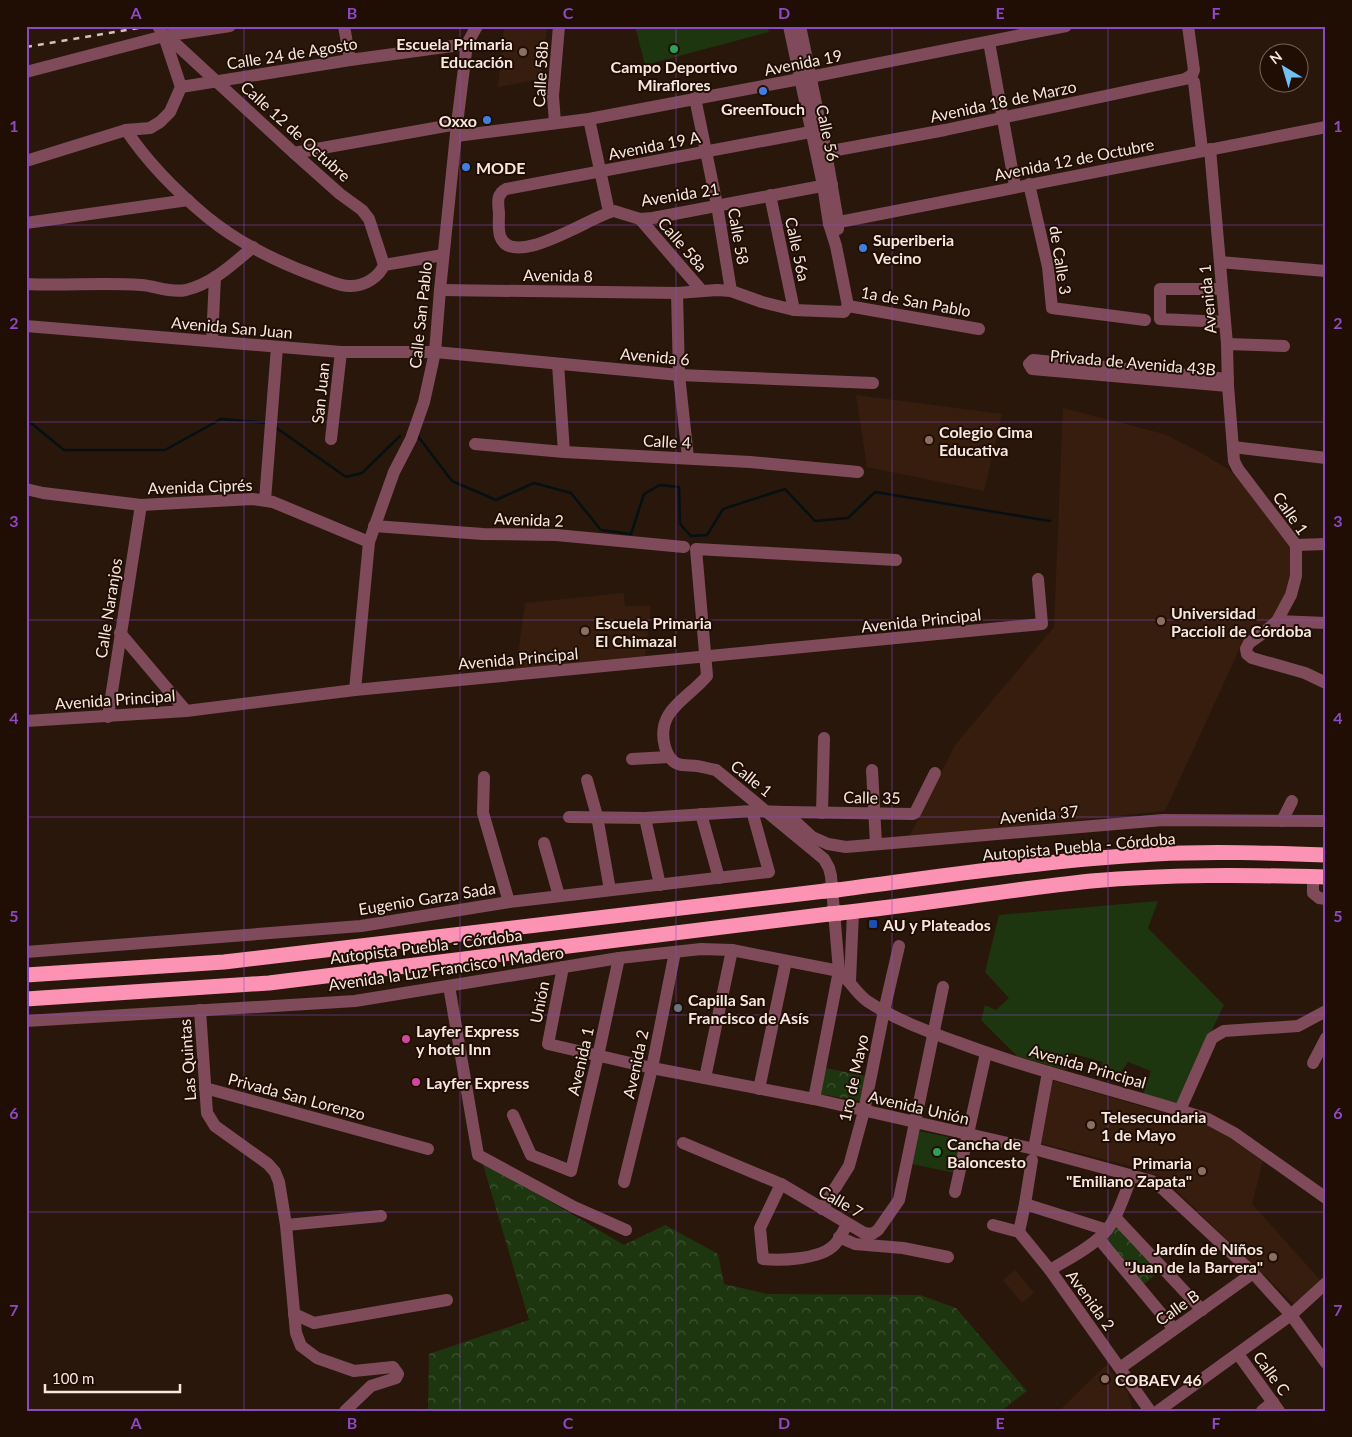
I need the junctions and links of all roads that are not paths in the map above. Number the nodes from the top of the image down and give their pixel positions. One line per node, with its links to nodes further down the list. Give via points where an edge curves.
1 (230, 26): 9 (street)
2 (344, 26): 13 (street)
3 (477, 26): 12 (street, Calle San Pablo)
4 (559, 26): 22 (street, Calle 58b, via 553,96)
5 (789, 26): 15 (street, Calle 56)
6 (800, 26): 15 (street, Calle 56)
7 (1066, 26): 10 (street, Avenida 19)
8 (1188, 26): 17 (street, via 1194,70)
9 (161, 31): 14 (street); 16 (street, Calle 12 de Octubre); 18 (street)
10 (1006, 32): 11 (street, Avenida 19)
11 (989, 42): 15 (street, Avenida 19); 20 (street)
12 (468, 44): 13 (street, Calle 24 de Agosto); 25 (street, Calle San Pablo)
13 (350, 60): 16 (street, Calle 24 de Agosto)
14 (26, 72)
15 (806, 78): 19 (street, Avenida 19); 26 (street, Calle 56)
16 (216, 81): 18 (street, Calle 24 de Agosto); 30 (street, Calle 12 de Octubre)
17 (1190, 81): 20 (street, Avenida 18 de Marzo); 27 (street, Avenida 1)
18 (181, 86): 24 (street, via 170,112 160,122 150,128)
19 (695, 98): 21 (street, Avenida 19); 28 (street, Calle 58)
20 (1002, 118): 29 (street, Avenida 18 de Marzo); 35 (street)
21 (589, 119): 22 (street, Avenida 19); 32 (street)
22 (555, 123): 25 (street, Avenida 19)
23 (1326, 128): 27 (street, Avenida 12 de Octubre)
24 (126, 130): 31 (street); 37 (street)
25 (456, 130): 30 (street, Avenida 19); 44 (street, Calle San Pablo)
26 (816, 131): 28 (street, Avenida 19 A); 29 (street, Calle 56); 33 (street, Calle 56)
27 (1206, 150): 34 (street, Avenida 12 de Octubre); 45 (street, Avenida 1)
28 (705, 151): 32 (street, Avenida 19 A); 38 (street, Calle 58)
29 (826, 152): 33 (street, Calle 56)
30 (294, 153): 46 (street, Calle 12 de Octubre, via 362,210 369,219)
31 (26, 161)
32 (599, 172): 39 (street); 39 (street, Avenida 19 A, via 502,191 498,198 500,235 510,247 521,249 543,243)
33 (827, 184): 36 (street, Avenida 21); 42 (street, Calle 56)
34 (1029, 184): 35 (street, Avenida 12 de Octubre); 57 (street, de Calle 3, via 1048,268 1052,308)
35 (1015, 186): 42 (street, Avenida 12 de Octubre)
36 (770, 195): 38 (street, Avenida 21); 56 (street, Calle 56a)
37 (188, 200): 41 (street); 43 (street, via 208,218)
38 (717, 205): 40 (street, Avenida 21); 53 (street, Calle 58)
39 (609, 212): 40 (street, Avenida 21, via 621,212)
40 (640, 219): 52 (street, Calle 58a)
41 (26, 223)
42 (834, 223): 55 (street, Calle 56)
43 (253, 247): 46 (street, via 280,262 350,286 368,283); 48 (street)
44 (443, 255): 46 (street); 51 (street, Calle San Pablo)
45 (1220, 262): 47 (street); 50 (street, Avenida 1)
46 (384, 264)
47 (1326, 271)
48 (215, 277): 49 (street, via 185,290 170,291 135,284); 61 (street)
49 (26, 284)
50 (1222, 289): 58 (street, Avenida 1); 58 (street, via 1160,289 1160,319)
51 (440, 290): 54 (street, Avenida 8); 66 (street, Calle San Pablo)
52 (702, 291): 53 (street, Avenida 8); 54 (street, Avenida 8)
53 (732, 291): 56 (street)
54 (676, 292): 68 (street)
55 (848, 306): 56 (street, via 844,312); 60 (street, 1a de San Pablo)
56 (794, 310)
57 (1145, 320)
58 (1225, 322): 62 (street, Avenida 1)
59 (26, 326): 61 (street, Avenida San Juan)
60 (979, 329)
61 (212, 341): 64 (street, Avenida San Juan)
62 (1227, 344): 63 (street); 69 (street, Avenida 1)
63 (1284, 346)
64 (277, 347): 65 (street, Avenida San Juan); 79 (street)
65 (341, 352): 66 (street, Avenida San Juan); 71 (street, San Juan)
66 (435, 352): 67 (street, Avenida 6); 81 (street, Calle San Pablo, via 424,402)
67 (558, 364): 68 (street, Avenida 6); 74 (street)
68 (679, 375): 70 (street, Avenida 6); 75 (street)
69 (1228, 382): 69 (street, Privada de Avenida 43B, via 1033,360 1029,364 1032,369); 73 (street, Avenida 1)
70 (873, 383)
71 (331, 439)
72 (475, 444): 74 (street, Calle 4)
73 (1233, 447): 76 (street); 84 (street, Calle 1, via 1238,469)
74 (564, 452): 75 (street, Calle 4)
75 (688, 458): 77 (street, Calle 4)
76 (1326, 458)
77 (858, 472)
78 (26, 489): 80 (street, Avenida Ciprés)
79 (265, 500): 80 (street, Avenida Ciprés); 82 (street, Avenida Ciprés)
80 (140, 504): 90 (street, Calle Naranjos)
81 (374, 526): 82 (street, Calle San Pablo); 85 (street, Avenida 2, via 483,534 556,535)
82 (369, 542): 93 (street, Calle San Pablo)
83 (1326, 544): 84 (street)
84 (1296, 545): 88 (street, Calle 1, via 1294,585)
85 (690, 548): 86 (street, Avenida 2); 91 (street)
86 (896, 560)
87 (1038, 579): 91 (street, Avenida Principal, via 1042,624)
88 (1277, 621): 89 (street); 92 (street, Calle 1, via 1249,643 1247,654)
89 (1326, 623)
90 (120, 632): 94 (street); 95 (street, Calle Naranjos)
91 (706, 657): 93 (street, Avenida Principal); 99 (street, via 707,676 671,708 665,723 663,738)
92 (1326, 683)
93 (355, 690): 94 (street, Avenida Principal)
94 (186, 711): 95 (street, Avenida Principal)
95 (108, 717): 96 (street, Avenida Principal)
96 (26, 721)
97 (824, 738): 108 (street)
98 (632, 759): 99 (street, Calle 1)
99 (674, 760): 106 (street, Calle 1, via 716,770)
100 (872, 770): 110 (street)
101 (935, 773): 110 (street, Calle 35, via 915,813)
102 (484, 777): 125 (street, via 483,813)
103 (588, 780): 111 (street)
104 (1292, 801): 114 (street)
105 (752, 811): 106 (street); 109 (street); 120 (street, Eugenio Garza Sada, via 769,872)
106 (768, 812): 107 (street); 134 (street, Calle 1, via 824,859 829,868)
107 (785, 812): 108 (street, Calle 35); 117 (street, Avenida 37, via 812,837 828,844 846,847)
108 (822, 813): 110 (street, Calle 35)
109 (701, 814): 113 (street); 120 (street)
110 (875, 814): 117 (street)
111 (597, 816): 112 (street); 113 (street); 122 (street)
112 (569, 817)
113 (645, 818): 121 (street)
114 (1282, 821): 115 (street, Avenida 37); 117 (street, Avenida 37, via 1163,820)
115 (1323, 823)
116 (544, 844): 123 (street)
117 (876, 844)
118 (1326, 855): 135 (highway, Autopista Puebla - Córdoba, via 1156,854 1098,858 224,962)
119 (1319, 877): 124 (street, via 1313,893); 126 (highway, Autopista Puebla - Córdoba, via 1126,879)
120 (719, 878): 121 (street, Eugenio Garza Sada)
121 (660, 884): 122 (street, Eugenio Garza Sada)
122 (610, 890): 123 (street, Eugenio Garza Sada)
123 (560, 896): 125 (street, Eugenio Garza Sada)
124 (1326, 899)
125 (509, 902): 129 (street, Eugenio Garza Sada, via 361,926)
126 (841, 913): 136 (street); 139 (highway, Autopista Puebla - Córdoba, via 268,983)
127 (899, 946): 141 (street, 1ro de Mayo)
128 (732, 950): 130 (street, Avenida la Luz Francisco I Madero); 132 (street, Avenida la Luz Francisco I Madero); 152 (street)
129 (26, 952)
130 (675, 952): 131 (street, Avenida la Luz Francisco I Madero); 150 (street, Avenida 2)
131 (619, 958): 133 (street, Avenida la Luz Francisco I Madero); 148 (street, Avenida 1)
132 (786, 960): 134 (street, Avenida la Luz Francisco I Madero); 154 (street)
133 (563, 967): 137 (street, Avenida la Luz Francisco I Madero); 146 (street, Unión)
134 (839, 971): 136 (street, Avenida Principal); 155 (street, Calle 1)
135 (26, 975)
136 (850, 981): 141 (street, Avenida Principal, via 857,993)
137 (449, 986): 140 (street, Avenida la Luz Francisco I Madero, via 355,1000); 176 (street, via 478,1155 574,1207)
138 (943, 987): 144 (street)
139 (26, 999)
140 (200, 1010): 143 (street, Avenida la Luz Francisco I Madero); 153 (street, Las Quintas)
141 (884, 1011): 144 (street, Avenida Principal); 157 (street, 1ro de Mayo)
142 (1326, 1011): 156 (street, via 1298,1026 1218,1033 1212,1038)
143 (26, 1021)
144 (934, 1033): 147 (street, Avenida Principal); 159 (street)
145 (1326, 1038): 149 (street)
146 (548, 1044): 148 (street, Avenida Unión)
147 (986, 1053): 151 (street, Avenida Principal); 160 (street)
148 (598, 1056): 150 (street, Avenida Unión); 158 (street, Avenida 1, via 571,1171 532,1155)
149 (1313, 1063)
150 (652, 1068): 152 (street, Avenida Unión); 165 (street, Avenida 2)
151 (1048, 1072): 156 (street, Avenida Principal); 163 (street)
152 (705, 1078): 154 (street, Avenida Unión)
153 (205, 1088): 162 (street, Privada San Lorenzo); 175 (street, Las Quintas, via 207,1113 215,1126 275,1172)
154 (759, 1089): 155 (street, Avenida Unión)
155 (814, 1099): 157 (street, Avenida Unión)
156 (1180, 1110): 168 (street, Avenida Principal, via 1223,1126)
157 (864, 1111): 159 (street, Avenida Unión); 170 (street, 1ro de Mayo, via 848,1166)
158 (513, 1115)
159 (916, 1123): 160 (street, Avenida Unión); 173 (street, Calle 7, via 899,1200 872,1234)
160 (967, 1134): 163 (street, Avenida Unión); 167 (street)
161 (683, 1143): 166 (street, Calle 7)
162 (428, 1149)
163 (1033, 1154): 164 (street, Avenida Unión); 169 (street)
164 (1132, 1176): 172 (street); 182 (street, Avenida Unión, via 1152,1182 1164,1190)
165 (624, 1182)
166 (781, 1184): 170 (street, Calle 7); 179 (street, via 760,1228 763,1259 814,1256 833,1247)
167 (955, 1192)
168 (1326, 1198)
169 (1026, 1204): 177 (street); 178 (street)
170 (822, 1209): 173 (street, Calle 7)
171 (381, 1216): 175 (street)
172 (1115, 1217): 178 (street); 185 (street)
173 (847, 1224): 179 (street)
174 (993, 1224): 177 (street)
175 (286, 1225): 186 (street, Las Quintas)
176 (626, 1230)
177 (1019, 1232): 181 (street, Avenida 2)
178 (1103, 1234): 181 (street); 188 (street)
179 (839, 1237): 180 (street, via 855,1244 903,1248)
180 (948, 1257)
181 (1050, 1270): 191 (street, Avenida 2)
182 (1253, 1273): 185 (street, Calle B); 187 (street, Avenida Unión)
183 (1326, 1283): 187 (street)
184 (447, 1300): 186 (street, via 314,1323)
185 (1202, 1310): 188 (street, Calle B)
186 (294, 1314): 193 (street, via 300,1346 317,1358 354,1372 393,1367 397,1370 396,1378 371,1386)
187 (1291, 1315): 189 (street); 190 (street, Avenida Unión)
188 (1174, 1329): 191 (street, Calle B)
189 (1238, 1354): 192 (street, Calle C); 195 (street)
190 (1326, 1363)
191 (1120, 1368): 194 (street, Avenida 2)
192 (1276, 1407): 196 (street)
193 (345, 1411)
194 (1150, 1411)
195 (1158, 1411)
196 (1262, 1411)

